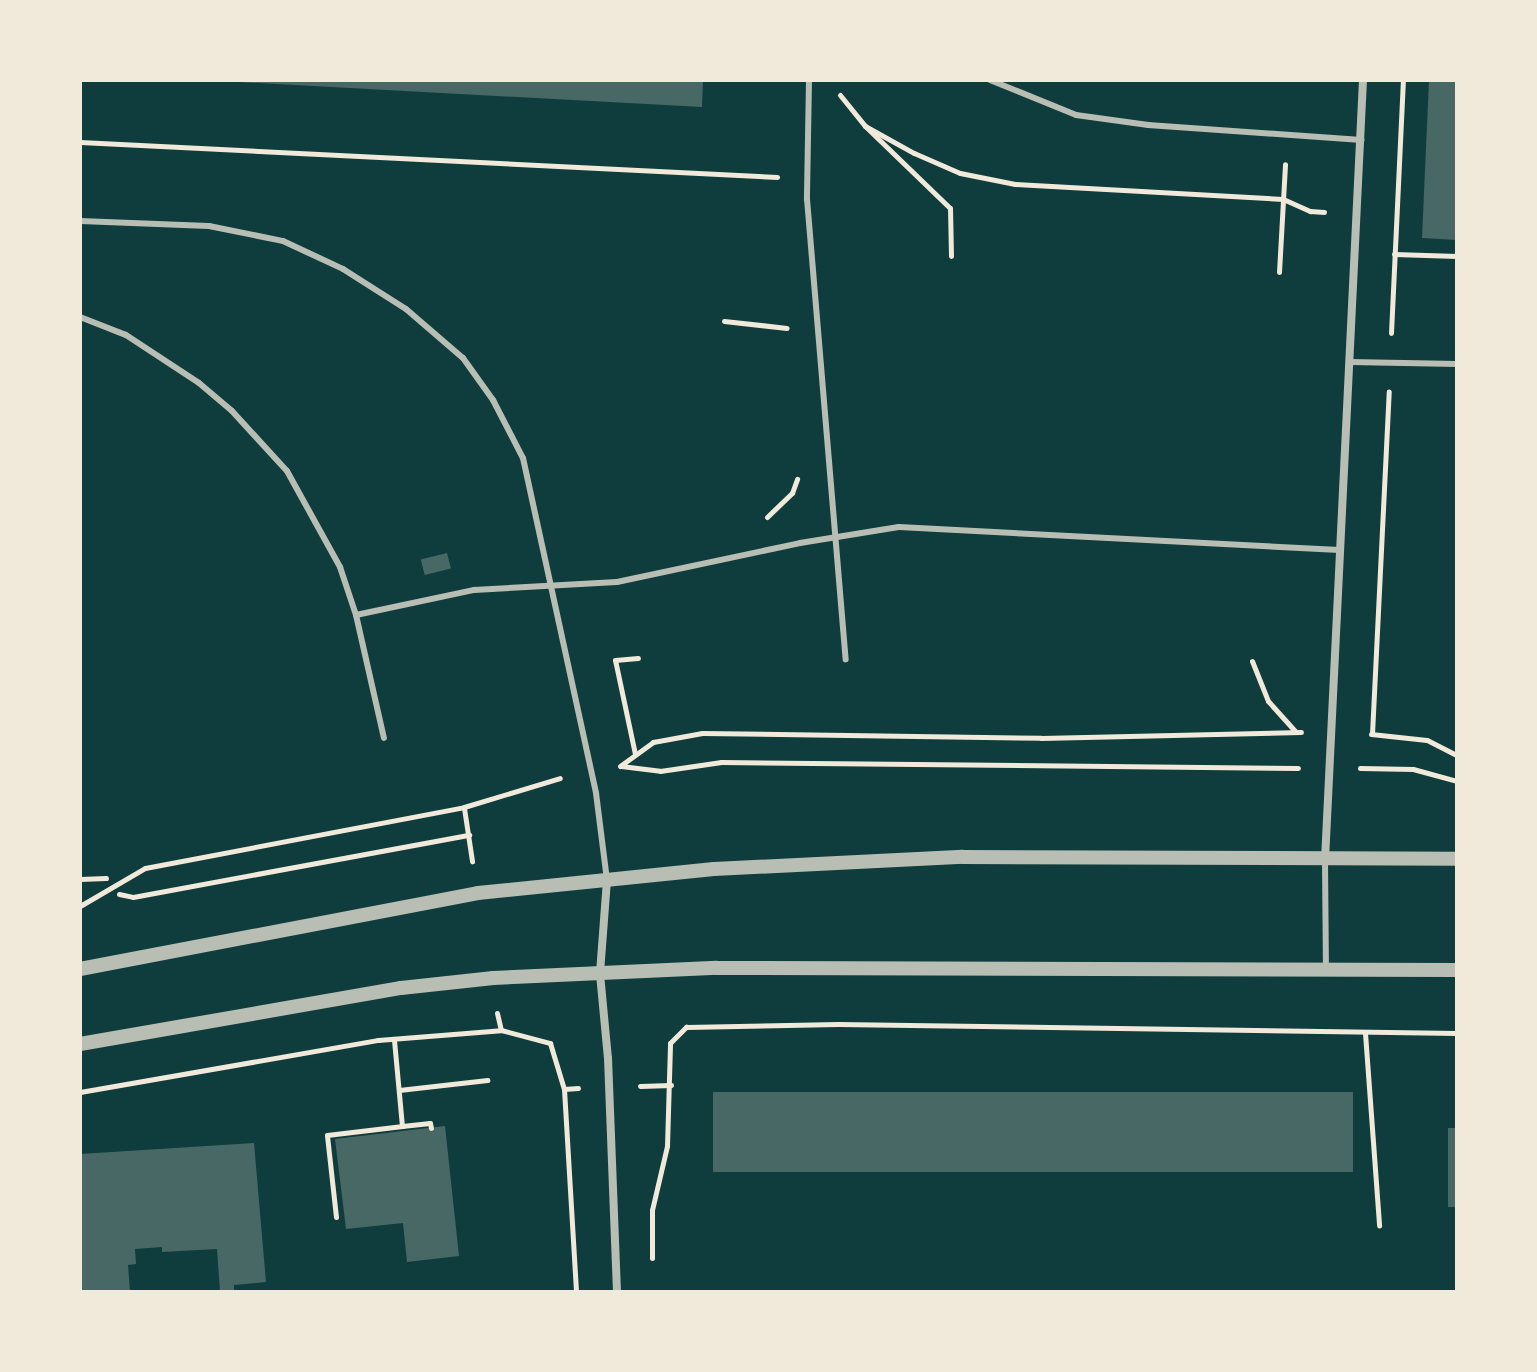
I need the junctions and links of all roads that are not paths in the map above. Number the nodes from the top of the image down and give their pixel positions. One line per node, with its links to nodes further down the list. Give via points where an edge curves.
1 (990, 80): 5 (lane)
2 (1006, 80): 5 (lane)
3 (1363, 80): 6 (street)
4 (809, 81): 11 (lane, via 807,199)
5 (1009, 90): 6 (lane, via 1076,115)
6 (1361, 140): 9 (street)
7 (80, 221): 13 (lane, via 209,226 283,241 343,269 406,309 463,358 493,400 523,458)
8 (80, 317): 14 (lane, via 126,335 232,411 287,471 329,543)
9 (1350, 362): 10 (lane); 12 (street)
10 (1457, 364)
11 (833, 537): 12 (lane, via 899,527); 13 (lane, via 617,582); 15 (lane)
12 (1339, 550): 18 (street)
13 (551, 585): 14 (lane, via 474,590); 19 (lane, via 596,793)
14 (356, 615): 16 (lane)
15 (846, 659)
16 (384, 738)
17 (1457, 859): 18 (street)
18 (1325, 861): 19 (street, via 963,857 714,869); 21 (lane)
19 (607, 880): 20 (street, via 478,893); 23 (street)
20 (80, 969)
21 (1326, 969): 22 (street); 23 (street, via 717,968)
22 (1457, 970)
23 (600, 974): 24 (street, via 401,988); 25 (street)
24 (80, 1044)
25 (617, 1292)

